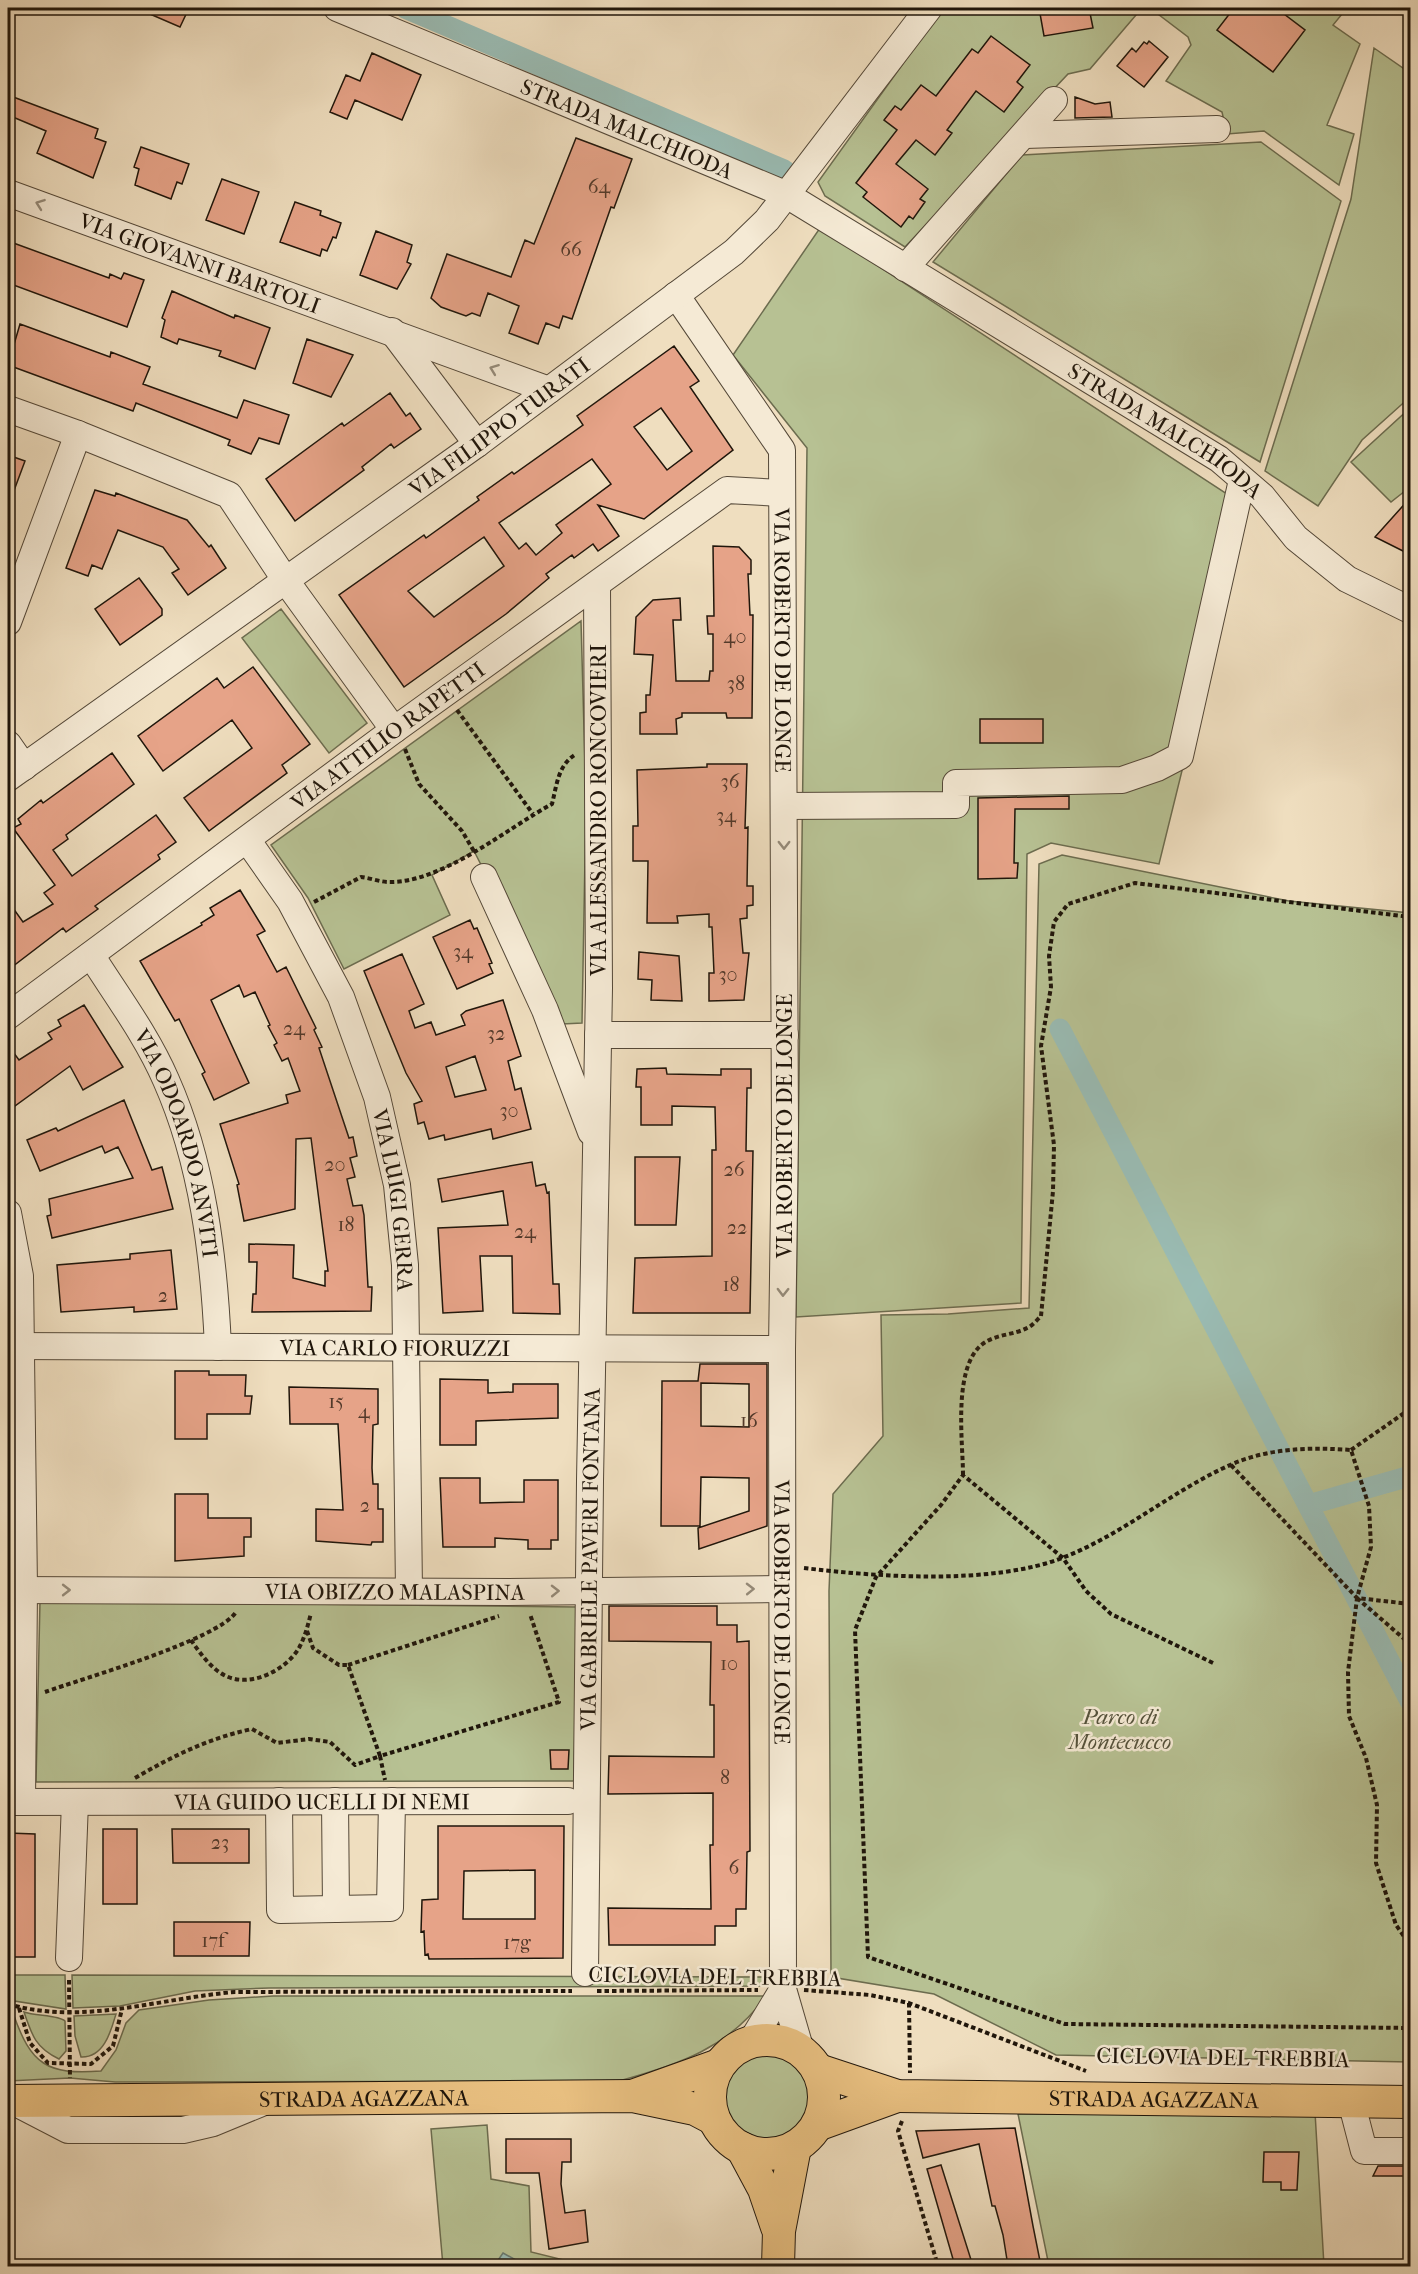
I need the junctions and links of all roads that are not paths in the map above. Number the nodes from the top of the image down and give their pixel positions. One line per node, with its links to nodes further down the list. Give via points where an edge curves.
1 (337, 8): 7 (street, STRADA MALCHIODA)
2 (929, 8): 7 (street, VIA FILIPPO TURATI)
3 (1054, 100): 5 (street)
4 (1217, 129): 5 (street)
5 (1025, 135): 8 (street)
6 (8, 193): 10 (street, VIA GIOVANNI BARTOLI, one-way to 6)
7 (785, 194): 8 (street, STRADA MALCHIODA); 9 (street, VIA FILIPPO TURATI, via 767,220 734,252)
8 (905, 268): 15 (street, STRADA MALCHIODA, via 1219,459)
9 (676, 296): 11 (street, VIA FILIPPO TURATI); 16 (street, VIA ROBERTO DE LONGE, via 782,450)
10 (392, 330): 11 (street, VIA GIOVANNI BARTOLI, one-way to 10); 14 (street)
11 (549, 390): 14 (street, VIA FILIPPO TURATI)
12 (8, 409): 13 (street)
13 (78, 434): 17 (street, via 229,495); 20 (street)
14 (477, 444): 17 (street, VIA FILIPPO TURATI)
15 (1242, 480): 19 (street, STRADA MALCHIODA, via 1262,496 1296,538 1347,579); 24 (street, via 1180,756 1122,780 956,783 956,805)
16 (782, 493): 18 (street, VIA ATTILIO RAPETTI, via 727,490); 24 (street, VIA ROBERTO DE LONGE)
17 (286, 580): 21 (street); 23 (street, VIA FILIPPO TURATI)
18 (597, 585): 21 (street, VIA ATTILIO RAPETTI); 29 (street, VIA ALESSANDRO RONCOVIERI)
19 (1410, 610)
20 (8, 622)
21 (394, 730): 25 (street, VIA ATTILIO RAPETTI)
22 (8, 744): 23 (street)
23 (16, 772)
24 (783, 806): 30 (street, VIA ROBERTO DE LONGE, one-way to 30)
25 (248, 841): 27 (street, VIA ATTILIO RAPETTI); 35 (street, VIA LUIGI GERRA, via 296,913 341,997 377,1097 397,1185 405,1265)
26 (484, 877): 31 (street, VIA GABRIELE PAVERI FONTANA, via 545,1010)
27 (91, 956): 28 (street, VIA ATTILIO RAPETTI); 34 (street, VIA ODOARDO ANVITI, via 166,1080 186,1136 203,1204)
28 (8, 1016)
29 (598, 1035): 30 (street); 31 (street, VIA GABRIELE PAVERI FONTANA)
30 (785, 1035): 37 (street, VIA ROBERTO DE LONGE, one-way to 37)
31 (596, 1146): 36 (street, VIA GABRIELE PAVERI FONTANA)
32 (8, 1213): 33 (street, via 20,1276)
33 (15, 1346): 34 (street, VIA CARLO FIORUZZI); 39 (street)
34 (218, 1347): 35 (street, VIA CARLO FIORUZZI)
35 (407, 1348): 36 (street, VIA CARLO FIORUZZI); 41 (street, VIA LUIGI GERRA)
36 (594, 1349): 37 (street, VIA CARLO FIORUZZI); 40 (street, VIA GABRIELE PAVERI FONTANA)
37 (782, 1349): 38 (street, VIA ROBERTO DE LONGE)
38 (783, 1577): 40 (street, VIA OBIZZO MALASPINA, one-way to 38); 51 (street, VIA ROBERTO DE LONGE)
39 (16, 1590): 41 (street, VIA OBIZZO MALASPINA, one-way to 41); 46 (street)
40 (590, 1591): 41 (street, VIA OBIZZO MALASPINA, one-way to 40); 50 (street, VIA GABRIELE PAVERI FONTANA)
41 (409, 1592)
42 (389, 1791): 44 (street, VIA GUIDO UCELLI DI NEMI); 45 (street, VIA GUIDO UCELLI DI NEMI); 48 (street, via 390,1908)
43 (279, 1801): 44 (street, VIA GUIDO UCELLI DI NEMI); 47 (street, VIA GUIDO UCELLI DI NEMI); 48 (street, via 280,1910)
44 (335, 1801): 48 (street)
45 (568, 1801)
46 (15, 1802): 47 (street, VIA GUIDO UCELLI DI NEMI)
47 (75, 1802): 49 (street)
48 (336, 1909)
49 (69, 1958)
50 (581, 1985)
51 (783, 1989): 52 (street); 53 (street, VIA ROBERTO DE LONGE)
52 (751, 2042): 53 (main road, via 786,2043); 54 (main road, via 733,2051)
53 (809, 2061): 56 (main road); 61 (main road, via 824,2088 824,2107)
54 (719, 2065): 55 (main road); 60 (main road, via 710,2101)
55 (633, 2096): 57 (main road, STRADA AGAZZANA); 60 (main road, STRADA AGAZZANA, via 694,2109)
56 (904, 2096): 58 (main road, STRADA AGAZZANA); 61 (main road)
57 (10, 2101)
58 (1351, 2101): 59 (main road, STRADA AGAZZANA); 64 (street, via 1364,2151)
59 (1410, 2102)
60 (714, 2119): 63 (main road, via 730,2141)
61 (817, 2125): 62 (main road)
62 (795, 2147): 63 (main road, via 760,2154); 65 (main road)
63 (742, 2148): 65 (main road, via 764,2189)
64 (1410, 2151)
65 (779, 2231): 66 (main road)
66 (778, 2266)

